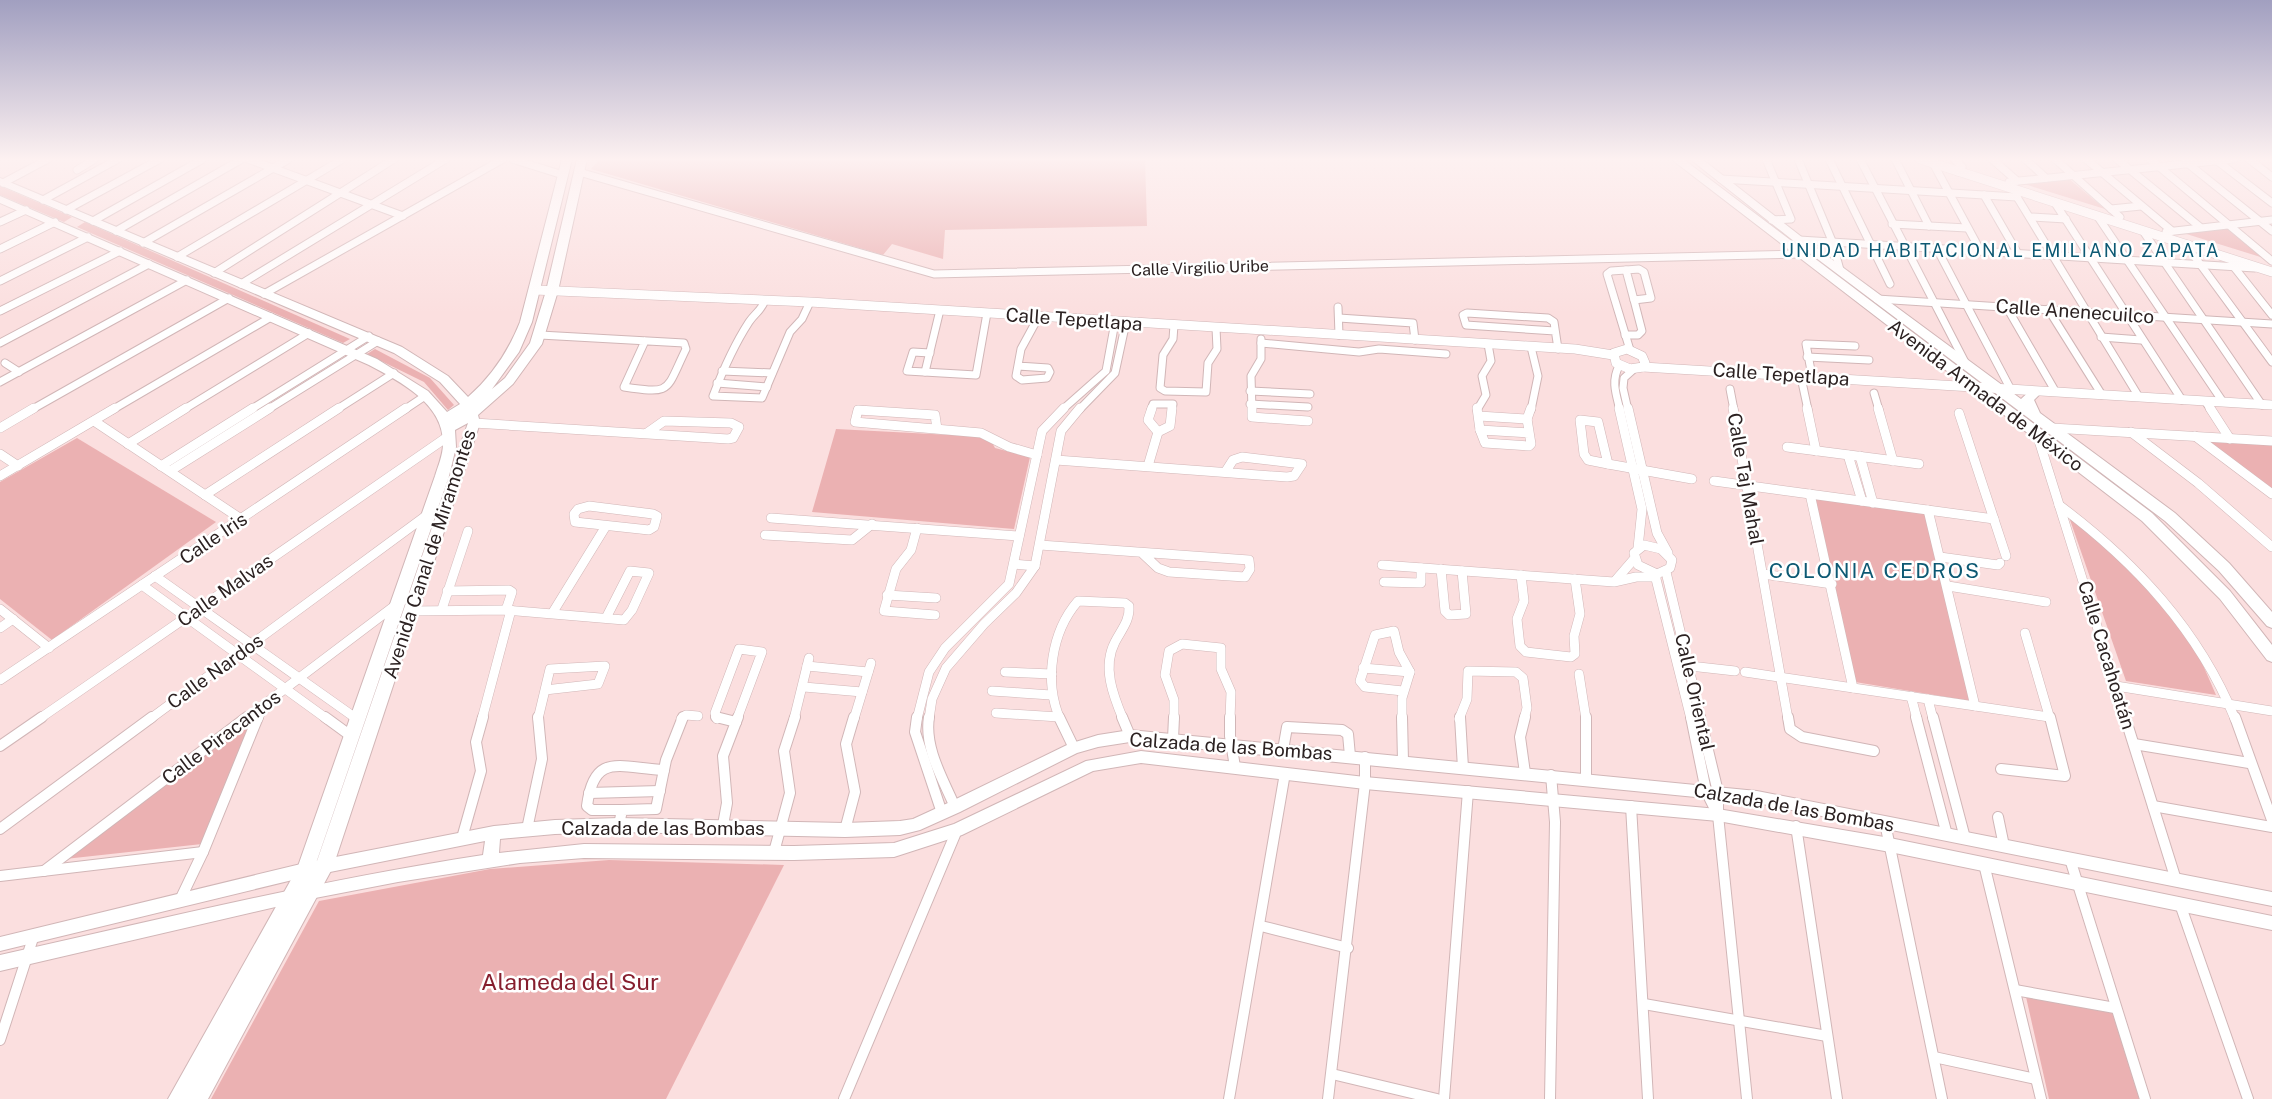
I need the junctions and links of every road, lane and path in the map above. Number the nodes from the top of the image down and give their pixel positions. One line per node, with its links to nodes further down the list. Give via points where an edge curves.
1 (26, 210): 42 (street); 43 (main road, Avenida Canal de Miramontes)
2 (73, 210): 33 (main road, Avenida Canal de Miramontes)
3 (85, 210): 33 (street)
4 (87, 210): 33 (street)
5 (152, 210): 50 (street)
6 (200, 210): 57 (street)
7 (255, 210): 68 (street)
8 (313, 210): 80 (street)
9 (364, 210): 83 (street)
10 (387, 210): 34 (street)
11 (413, 210): 34 (street)
12 (555, 210): 85 (main road)
13 (570, 210): 86 (main road)
14 (714, 210): 66 (street, Calle Virgilio Uribe, via 934,274)
15 (1743, 210): 66 (main road, Avenida Armada de México)
16 (1759, 210): 39 (main road, Avenida Armada de México)
17 (1787, 210): 39 (street, via 1791,219)
18 (1819, 210): 56 (street)
19 (1853, 210): 58 (street)
20 (1886, 210): 44 (street)
21 (1921, 210): 46 (street)
22 (1957, 210): 48 (street)
23 (1993, 210): 65 (street)
24 (2027, 210): 35 (street)
25 (2061, 210): 38 (street)
26 (2078, 210): 36 (street)
27 (2096, 210): 37 (street)
28 (2112, 210): 37 (street)
29 (2146, 210): 52 (street)
30 (2179, 210): 47 (street)
31 (2214, 210): 45 (street)
32 (2246, 210): 41 (street)
33 (81, 213): 43 (main road, via 72,222); 49 (main road); 50 (main road, Avenida Canal de Miramontes)
34 (403, 216): 87 (street)
35 (2030, 217): 38 (street); 67 (street)
36 (2098, 217): 51 (street); 70 (street)
37 (2120, 217): 52 (street)
38 (2066, 219): 69 (street)
39 (1772, 220): 55 (main road, Avenida Armada de México)
40 (2272, 220): 41 (street)
41 (2259, 221): 45 (street); 53 (street)
42 (0, 222)
43 (56, 223): 49 (main road, Avenida Canal de Miramontes); 61 (street)
44 (1892, 224): 46 (street); 59 (street)
45 (2231, 224): 47 (street); 72 (street)
46 (1929, 226): 48 (street)
47 (2200, 227): 52 (street)
48 (1967, 228): 63 (street)
49 (71, 230): 54 (main road, Avenida Canal de Miramontes)
50 (116, 231): 57 (main road, Avenida Canal de Miramontes)
51 (2143, 231): 71 (street); 76 (street)
52 (2169, 231): 72 (street)
53 (2272, 231)
54 (88, 237): 64 (main road, Avenida Canal de Miramontes); 82 (street)
55 (1799, 240): 56 (street); 77 (main road, Avenida Armada de México)
56 (1832, 241): 58 (street); 77 (street)
57 (143, 243): 68 (main road, Avenida Canal de Miramontes)
58 (1869, 243): 59 (street); 84 (street)
59 (1903, 245): 60 (street); 93 (street)
60 (1936, 247): 63 (street); 94 (street)
61 (0, 249)
62 (2189, 249): 74 (street)
63 (1980, 250): 65 (street)
64 (120, 251): 73 (main road, Avenida Canal de Miramontes); 99 (street)
65 (2017, 252): 67 (street)
66 (1801, 254): 157 (main road, Avenida Armada de México)
67 (2050, 254): 69 (street); 100 (street)
68 (177, 257): 80 (main road, Avenida Canal de Miramontes)
69 (2090, 257): 70 (street); 102 (street)
70 (2127, 260): 71 (street); 105 (street)
71 (2164, 262): 74 (street); 108 (street)
72 (2272, 263)
73 (149, 264): 81 (main road, Avenida Canal de Miramontes); 127 (street)
74 (2199, 265): 75 (street); 111 (street)
75 (2234, 267): 76 (street); 103 (street)
76 (2260, 268): 79 (street)
77 (1840, 270): 89 (main road, Avenida Armada de México)
78 (1626, 271): 91 (street); 91 (street, via 1644,272 1651,295 1649,300); 120 (street, via 1607,274)
79 (2272, 272)
80 (214, 273): 83 (main road, Avenida Canal de Miramontes)
81 (187, 280): 88 (main road, Avenida Canal de Miramontes); 146 (street)
82 (0, 281)
83 (241, 284): 87 (main road, Avenida Canal de Miramontes)
84 (1890, 285)
85 (535, 290): 86 (street, Calle Tepetlapa); 176 (main road, via 517,346)
86 (552, 291): 90 (street, Calle Tepetlapa); 118 (main road)
87 (264, 294): 122 (main road, Avenida Canal de Miramontes)
88 (229, 299): 106 (main road, Avenida Canal de Miramontes); 183 (street)
89 (1877, 299): 93 (street, Calle Anenecuilco); 144 (main road, Avenida Armada de México)
90 (765, 300): 92 (street, Calle Tepetlapa); 145 (street)
91 (1633, 300): 120 (street, via 1641,334)
92 (810, 302): 98 (street, Calle Tepetlapa); 149 (street)
93 (1932, 302): 94 (street, Calle Anenecuilco); 144 (street)
94 (1966, 304): 95 (street, Calle Anenecuilco); 159 (street)
95 (2007, 306): 97 (street, Calle Anenecuilco); 161 (street)
96 (1338, 307): 107 (street)
97 (2048, 309): 100 (street, Calle Anenecuilco); 167 (street)
98 (940, 310): 101 (street, Calle Tepetlapa); 134 (street)
99 (0, 311)
100 (2086, 311): 102 (street, Calle Anenecuilco); 121 (street)
101 (987, 313): 104 (street, Calle Tepetlapa); 147 (street, via 976,375)
102 (2124, 314): 105 (street, Calle Anenecuilco); 124 (street)
103 (2272, 315)
104 (1039, 316): 109 (street, Calle Tepetlapa); 142 (street, via 1037,327 1024,342)
105 (2166, 316): 108 (street, Calle Anenecuilco); 172 (street)
106 (271, 317): 117 (main road, Avenida Canal de Miramontes); 181 (street)
107 (1339, 317): 119 (street); 123 (street, via 1413,323)
108 (2203, 319): 111 (street, Calle Anenecuilco); 174 (street)
109 (1115, 322): 110 (street, Calle Tepetlapa); 195 (street, via 1106,371 1047,424)
110 (1126, 322): 113 (street, Calle Tepetlapa); 196 (street, via 1115,373 1071,418)
111 (2243, 322): 112 (street, Calle Anenecuilco); 139 (street)
112 (2272, 324)
113 (1174, 325): 114 (street, Calle Tepetlapa); 114 (street, via 1173,338 1163,355 1161,390 1206,392 1208,363 1217,349)
114 (1216, 328): 115 (street, Calle Tepetlapa)
115 (1261, 330): 119 (street, Calle Tepetlapa); 126 (street)
116 (1555, 331): 116 (street, via 1548,318 1463,315 1466,325); 131 (street)
117 (309, 333): 133 (main road, Avenida Canal de Miramontes); 198 (street)
118 (540, 335): 125 (street); 176 (main road, via 509,381)
119 (1339, 335): 123 (street, Calle Tepetlapa)
120 (1625, 335): 132 (street)
121 (2102, 337): 124 (street); 169 (street)
122 (374, 338): 133 (street); 176 (main road, Avenida Canal de Miramontes, via 425,365)
123 (1415, 340): 128 (street, Calle Tepetlapa)
124 (2141, 340): 170 (street)
125 (645, 341): 125 (street, via 687,345 665,390 659,393 624,387)
126 (1261, 342): 135 (street, via 1359,352); 162 (street, via 1261,359 1252,372)
127 (0, 343)
128 (1488, 344): 129 (street, Calle Tepetlapa); 178 (street, via 1491,361 1482,376 1486,395 1478,407)
129 (1531, 346): 131 (street, Calle Tepetlapa); 180 (street, via 1538,376 1532,386 1534,407)
130 (1856, 346): 137 (street, via 1806,344)
131 (1558, 349): 136 (street, Calle Tepetlapa)
132 (1630, 350): 136 (street); 141 (street)
133 (352, 352): 148 (main road, Avenida Canal de Miramontes); 210 (street); 214 (street)
134 (930, 353): 147 (street); 147 (street, via 913,352 907,369)
135 (1446, 354)
136 (1613, 355): 143 (street)
137 (1807, 356): 138 (street); 150 (street)
138 (1869, 360)
139 (2272, 362)
140 (5, 363): 146 (street)
141 (1640, 365): 143 (street, Calle Tepetlapa); 150 (street, Calle Tepetlapa); 154 (street)
142 (1018, 366): 151 (street); 151 (street, via 1048,368 1050,372 1044,380)
143 (1619, 366): 152 (street)
144 (1967, 366): 159 (main road, Avenida Armada de México)
145 (722, 371): 149 (street); 156 (street)
146 (19, 372): 153 (street)
147 (925, 372)
148 (394, 373): 168 (main road, Avenida Canal de Miramontes); 222 (street)
149 (772, 373): 158 (street)
150 (1812, 376): 157 (street, Calle Tepetlapa)
151 (1018, 379)
152 (1613, 381): 154 (street); 212 (street)
153 (0, 382)
154 (1623, 382): 213 (street, Calle Oriental)
155 (1802, 382): 200 (street)
156 (717, 383): 158 (street); 158 (street, via 715,397 759,399)
157 (1976, 386): 159 (street, Calle Tepetlapa); 188 (main road, Avenida Armada de México)
158 (767, 387)
159 (2002, 387): 161 (street, Calle Tepetlapa); 164 (street, Calle Tepetlapa); 179 (main road, Avenida Armada de México)
160 (1730, 389): 219 (street, Calle Taj Mahal)
161 (2054, 389): 165 (street, Calle Tepetlapa)
162 (1250, 391): 166 (street); 173 (street)
163 (1874, 393): 206 (street)
164 (2036, 393): 165 (street, Calle Tepetlapa); 179 (main road, via 2028,399)
165 (2072, 393): 167 (street, Calle Tepetlapa)
166 (1310, 394)
167 (2102, 395): 169 (street, Calle Tepetlapa)
168 (425, 396): 184 (main road, Avenida Canal de Miramontes); 231 (street, Calle Iris)
169 (2139, 397): 170 (street, Calle Tepetlapa)
170 (2182, 400): 171 (street, Calle Tepetlapa)
171 (2204, 401): 172 (street, Calle Tepetlapa); 194 (street)
172 (2223, 402): 174 (street, Calle Tepetlapa)
173 (1250, 404): 175 (street); 182 (street, via 1255,418)
174 (2267, 405)
175 (1308, 407)
176 (471, 413): 184 (main road); 191 (street); 268 (main road, Avenida Canal de Miramontes)
177 (1959, 413): 232 (street)
178 (1479, 416): 180 (street); 187 (street)
179 (2037, 416): 185 (main road, Avenida Armada de México)
180 (1527, 419): 192 (street)
181 (94, 421): 198 (street); 209 (street)
182 (1308, 421)
183 (0, 428)
184 (447, 428): 229 (main road, Avenida Canal de Miramontes, via 450,447); 267 (street, Calle Malvas)
185 (2052, 428): 190 (street); 276 (main road, Avenida Armada de México, via 2179,525)
186 (937, 429): 186 (street, via 856,424 855,422 858,410 935,415); 202 (street, via 981,433)
187 (1480, 429): 192 (street); 192 (street, via 1485,443 1526,447 1531,444)
188 (2036, 431): 227 (street, Calle Cacahoatán); 283 (main road, Avenida Armada de México, via 2172,540 2225,595)
189 (1158, 432): 211 (street)
190 (2131, 432): 193 (street); 240 (street, via 2220,500)
191 (647, 433): 191 (street, via 728,439 739,427 664,421)
192 (1529, 433)
193 (2195, 436): 194 (street); 221 (street)
194 (2230, 439): 197 (street)
195 (1040, 441): 196 (street); 202 (street)
196 (1057, 442): 205 (street)
197 (2272, 442)
198 (128, 443): 210 (street)
199 (1787, 447): 200 (street)
200 (1816, 451): 203 (street)
201 (0, 454): 209 (street)
202 (1037, 455): 238 (street)
203 (1848, 455): 204 (street); 225 (street)
204 (1860, 456): 206 (street); 226 (street)
205 (1056, 460): 211 (street); 239 (street)
206 (1893, 461): 207 (street)
207 (1919, 464)
208 (1608, 465): 208 (street, via 1585,458 1580,420 1598,422); 212 (street)
209 (18, 466): 216 (street)
210 (161, 466): 214 (street)
211 (1148, 466): 215 (street)
212 (1631, 467): 213 (street); 223 (street)
213 (1642, 469): 217 (street); 224 (street, Calle Oriental)
214 (170, 471): 222 (street)
215 (1226, 471): 215 (street, via 1233,460 1242,457 1301,464 1294,476 1287,477)
216 (0, 476)
217 (1692, 478)
218 (1714, 481): 219 (street)
219 (1747, 485): 220 (street); 253 (street, Calle Taj Mahal)
220 (1810, 494): 225 (street); 260 (street)
221 (2272, 494)
222 (205, 495): 231 (street)
223 (1638, 495): 224 (street); 241 (street, via 1643,518)
224 (1648, 495): 243 (street, Calle Oriental, via 1657,533)
225 (1862, 501): 226 (street)
226 (1873, 503): 228 (street)
227 (2059, 505): 293 (street, Calle Cacahoatán); 305 (street, via 2145,578 2194,640)
228 (1928, 510): 232 (street); 244 (street)
229 (429, 513): 268 (main road, Avenida Canal de Miramontes); 280 (street, Calle Nardos)
230 (771, 518): 233 (street)
231 (241, 519): 256 (street, Calle Iris)
232 (1994, 519): 244 (street, via 2003,559 1998,565)
233 (872, 524): 235 (street); 237 (street, via 852,540)
234 (607, 526): 234 (street, via 649,530 657,516 589,506 573,514 575,522); 272 (street)
235 (917, 528): 238 (street); 264 (street, via 911,550 896,569)
236 (468, 531): 263 (street)
237 (765, 535)
238 (1019, 537): 246 (street)
239 (1040, 545): 242 (street); 248 (street)
240 (2272, 547)
241 (1638, 548): 243 (street, via 1653,546); 245 (street)
242 (1142, 553): 242 (street, via 1169,572 1245,577 1250,569 1249,560)
243 (1668, 554): 252 (street, Calle Oriental, via 1672,563)
244 (1940, 557): 262 (street)
245 (1634, 559): 255 (street); 259 (street)
246 (1014, 564): 248 (street); 345 (street, via 1009,584 945,648 923,688 915,732)
247 (1382, 565): 249 (street)
248 (1035, 566): 345 (street, via 946,668 932,699 928,731)
249 (1421, 568): 250 (street); 258 (street, via 1421,583)
250 (1441, 569): 251 (street); 251 (street, via 1449,615 1466,614)
251 (1462, 571): 254 (street)
252 (1666, 572): 255 (street); 284 (street, Calle Oriental)
253 (1763, 574): 260 (street); 290 (street, Calle Taj Mahal)
254 (1521, 575): 257 (street); 257 (street, via 1520,646 1571,657 1576,654 1574,636 1580,614)
255 (1655, 575): 259 (street); 339 (street, Calle Oriental)
256 (155, 576): 261 (street, Calle Iris); 267 (street)
257 (1575, 579): 259 (street)
258 (1384, 582)
259 (1614, 582)
260 (1832, 584): 295 (street)
261 (142, 585): 274 (street); 281 (street, Calle Iris)
262 (1948, 586): 266 (street); 306 (street)
263 (447, 591): 270 (street); 271 (street, via 509,590)
264 (887, 595): 265 (street); 273 (street, via 884,611)
265 (936, 598)
266 (2046, 603)
267 (199, 607): 274 (street, Calle Malvas); 280 (street)
268 (404, 608): 270 (street); 291 (street, Calle Piracantos); 312 (main road, Avenida Canal de Miramontes); 370 (main road, Avenida Canal de Miramontes)
269 (0, 609): 277 (street)
270 (442, 609): 271 (street)
271 (508, 610): 272 (street); 361 (street, via 476,742 481,771)
272 (553, 612): 275 (street)
273 (934, 615)
274 (185, 617): 282 (street); 319 (street, Calle Malvas)
275 (607, 618): 275 (street, via 628,618 648,572 630,571)
276 (2271, 619)
277 (13, 620): 278 (street); 281 (street)
278 (0, 628)
279 (2025, 633): 311 (street)
280 (251, 644): 282 (street, Calle Nardos); 291 (street)
281 (49, 648): 292 (street, Calle Iris)
282 (237, 654): 296 (street); 354 (street, Calle Nardos)
283 (2272, 656)
284 (1689, 666): 290 (street); 339 (street, Calle Oriental)
285 (1363, 668): 287 (street); 287 (street, via 1375,635 1389,630 1397,635 1399,652); 299 (street, via 1359,677 1365,687)
286 (1005, 672): 288 (street)
287 (1410, 672): 299 (street)
288 (1052, 674): 301 (street); 315 (street, via 1061,626 1078,601 1129,606 1126,626 1111,653 1108,680)
289 (1579, 674): 335 (street, via 1585,701)
290 (1781, 677): 295 (street); 322 (street, Calle Taj Mahal, via 1793,734)
291 (299, 678): 296 (street, Calle Piracantos); 312 (street)
292 (0, 680)
293 (2116, 686): 305 (street); 318 (street, Calle Cacahoatán)
294 (804, 687): 300 (street); 300 (street, via 808,662 870,667); 356 (street, via 784,751 790,793)
295 (1853, 688): 302 (street)
296 (284, 689): 304 (street, Calle Piracantos); 314 (street)
297 (545, 690): 297 (street, via 550,669 605,666 598,684); 355 (street, via 537,729 542,758)
298 (992, 691): 301 (street)
299 (1403, 691): 325 (street)
300 (862, 692): 357 (street, via 846,744 855,792)
301 (1051, 695): 310 (street)
302 (1911, 696): 303 (street); 324 (street)
303 (1928, 699): 306 (street); 326 (street)
304 (263, 705): 365 (street); 371 (street, Calle Piracantos)
305 (2229, 705): 307 (street); 327 (street)
306 (1975, 706): 311 (street)
307 (2272, 711)
308 (996, 713): 310 (street)
309 (698, 716): 331 (street, via 681,719)
310 (1059, 716): 320 (street)
311 (2049, 717): 330 (street, via 2065,776)
312 (357, 719): 314 (main road, Avenida Canal de Miramontes)
313 (737, 722): 313 (street, via 762,652 739,649 715,713 717,719); 351 (street, via 723,756 727,803)
314 (351, 736): 370 (main road, Avenida Canal de Miramontes)
315 (1130, 736): 316 (main road, Calzada de las Bombas); 320 (main road, Calzada de las Bombas)
316 (1173, 739): 317 (main road, Calzada de las Bombas); 317 (street, via 1174,700 1165,676 1166,657 1182,644 1221,648 1221,668 1231,692)
317 (1232, 744): 321 (main road, Calzada de las Bombas); 328 (street)
318 (2134, 744): 327 (street); 343 (street, Calle Cacahoatán)
319 (0, 746)
320 (1074, 748): 345 (main road, Calzada de las Bombas)
321 (1283, 750): 323 (main road, Calzada de las Bombas); 323 (street, via 1287,727 1342,730)
322 (1874, 751)
323 (1358, 757): 325 (main road, Calzada de las Bombas); 336 (street)
324 (1927, 760): 326 (street); 360 (street)
325 (1403, 761): 329 (main road, Calzada de las Bombas)
326 (1945, 762): 362 (street)
327 (2249, 764): 348 (street)
328 (1235, 767): 332 (main road, Calzada de las Bombas); 358 (main road, Calzada de las Bombas, via 1141,757 1091,765)
329 (1464, 768): 333 (main road, Calzada de las Bombas); 333 (street, via 1459,720 1467,699 1468,671 1521,674 1527,708 1520,737)
330 (2001, 769)
331 (664, 770): 337 (street); 340 (street, via 598,769)
332 (1285, 773): 336 (main road, Calzada de las Bombas); 380 (street)
333 (1525, 773): 334 (main road, Calzada de las Bombas)
334 (1551, 775): 335 (main road, Calzada de las Bombas); 341 (street)
335 (1586, 778): 339 (main road, Calzada de las Bombas)
336 (1365, 783): 338 (main road, Calzada de las Bombas); 384 (street)
337 (660, 790): 340 (street); 344 (street, via 656,810)
338 (1468, 791): 341 (main road, Calzada de las Bombas); 403 (street)
339 (1712, 791): 346 (street, Calle Oriental); 349 (main road, Calzada de las Bombas)
340 (589, 793): 344 (street, via 587,806 592,810)
341 (1554, 800): 342 (main road, Calzada de las Bombas); 404 (street)
342 (1631, 806): 346 (main road, Calzada de las Bombas); 388 (street)
343 (2153, 806): 353 (street); 373 (street, Calle Cacahoatán)
344 (622, 810): 350 (street)
345 (948, 810): 357 (main road, Calzada de las Bombas, via 901,828)
346 (1718, 815): 352 (main road, Calzada de las Bombas); 390 (street, Calle Oriental)
347 (1998, 817): 364 (street)
348 (2272, 820)
349 (1885, 823): 360 (main road, Calzada de las Bombas); 363 (street)
350 (619, 825): 351 (main road, Calzada de las Bombas); 355 (main road, Calzada de las Bombas)
351 (723, 825): 356 (main road, Calzada de las Bombas)
352 (1796, 827): 363 (main road, Calzada de las Bombas); 391 (street)
353 (2272, 827)
354 (0, 829)
355 (527, 829): 359 (main road, Calzada de las Bombas)
356 (782, 829): 357 (main road, Calzada de las Bombas); 366 (street)
357 (845, 830)
358 (957, 830): 366 (main road, Calzada de las Bombas, via 894,850); 399 (street)
359 (494, 833): 361 (main road, Calzada de las Bombas); 368 (main road)
360 (1947, 835): 362 (main road, Calzada de las Bombas)
361 (462, 838): 370 (main road, Calzada de las Bombas)
362 (1965, 838): 364 (main road, Calzada de las Bombas)
363 (1890, 845): 369 (main road, Calzada de las Bombas); 393 (street)
364 (2004, 846): 367 (main road, Calzada de las Bombas)
365 (203, 852): 371 (street); 376 (street)
366 (774, 852): 368 (main road, Calzada de las Bombas, via 584,851)
367 (2070, 859): 373 (main road, Calzada de las Bombas); 374 (street)
368 (490, 860): 375 (main road, Calzada de las Bombas)
369 (1984, 864): 374 (main road, Calzada de las Bombas); 387 (street)
370 (315, 868): 375 (main road, Avenida Canal de Miramontes); 376 (main road, Calzada de las Bombas)
371 (44, 871): 372 (street)
372 (0, 876)
373 (2176, 880): 377 (main road, Calzada de las Bombas)
374 (2078, 884): 378 (main road, Calzada de las Bombas); 389 (street)
375 (302, 894): 385 (main road, Calzada de las Bombas); 397 (main road, Avenida Canal de Miramontes); 398 (main road, Avenida Canal de Miramontes)
376 (180, 900): 381 (main road, Calzada de las Bombas)
377 (2272, 900)
378 (2180, 904): 379 (main road, Calzada de las Bombas); 410 (street)
379 (2272, 923)
380 (1261, 926): 384 (street); 400 (street)
381 (66, 928): 382 (main road, Calzada de las Bombas); 385 (main road)
382 (34, 936): 383 (main road, Calzada de las Bombas); 385 (street)
383 (0, 944)
384 (1348, 948): 394 (street)
385 (27, 957): 386 (main road, Calzada de las Bombas); 392 (street)
386 (0, 963)
387 (2015, 990): 389 (street); 395 (street)
388 (1644, 1004): 390 (street); 405 (street)
389 (2115, 1008): 396 (street)
390 (1739, 1019): 391 (street); 406 (street, Calle Oriental)
391 (1827, 1036): 407 (street)
392 (0, 1040)
393 (1934, 1057): 395 (street); 408 (street)
394 (1332, 1074): 401 (street); 402 (street)
395 (2036, 1079): 409 (street)
396 (2147, 1098)
397 (178, 1099)
398 (197, 1099)
399 (844, 1099)
400 (1228, 1099)
401 (1328, 1099)
402 (1437, 1099)
403 (1444, 1099)
404 (1550, 1099)
405 (1648, 1099)
406 (1747, 1099)
407 (1837, 1099)
408 (1942, 1099)
409 (2041, 1099)
410 (2248, 1099)

